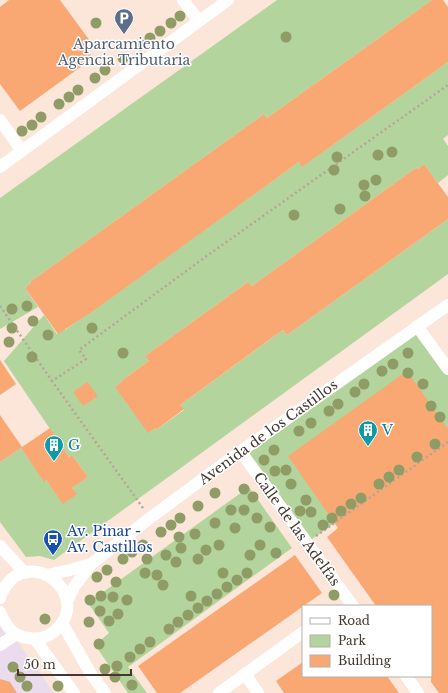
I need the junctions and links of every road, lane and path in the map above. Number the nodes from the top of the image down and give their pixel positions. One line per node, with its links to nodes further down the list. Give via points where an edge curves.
1 (183, 0): 3 (street)
2 (228, 0): 3 (street)
3 (199, 21): 6 (street)
4 (448, 85): 12 (path, via 79,350 86,358)
5 (0, 120): 6 (street)
6 (22, 151): 7 (street)
7 (0, 167)
8 (448, 305): 10 (street, Avenida de los Castillos)
9 (0, 306): 12 (path)
10 (417, 326): 11 (street); 14 (street, Avenida de los Castillos)
11 (448, 369)
12 (52, 382): 15 (path)
13 (448, 442): 16 (path)
14 (240, 452): 15 (street, Avenida de los Castillos); 16 (street, Calle de las Adelfas)
15 (150, 518): 18 (street, Avenida de los Castillos)
16 (308, 542): 23 (street, Calle de las Adelfas)
17 (0, 546): 19 (street)
18 (91, 564): 20 (street, Avenida de los Castillos); 22 (street, Avenida de los Castillos)
19 (25, 572): 20 (street); 21 (street, via 13,578)
20 (48, 575): 22 (street, via 64,591)
21 (0, 598)
22 (67, 601): 25 (street, Avenida de los Castillos)
23 (347, 604)
24 (0, 612): 27 (street, via 5,624)
25 (62, 623): 28 (street, via 46,637); 33 (street)
26 (302, 633): 30 (street)
27 (15, 635): 28 (street); 29 (street)
28 (35, 639): 32 (street)
29 (0, 645)
30 (245, 674): 34 (street); 35 (street)
31 (407, 677): 36 (street)
32 (74, 693)
33 (105, 693)
34 (219, 693)
35 (258, 693)
36 (418, 693)

